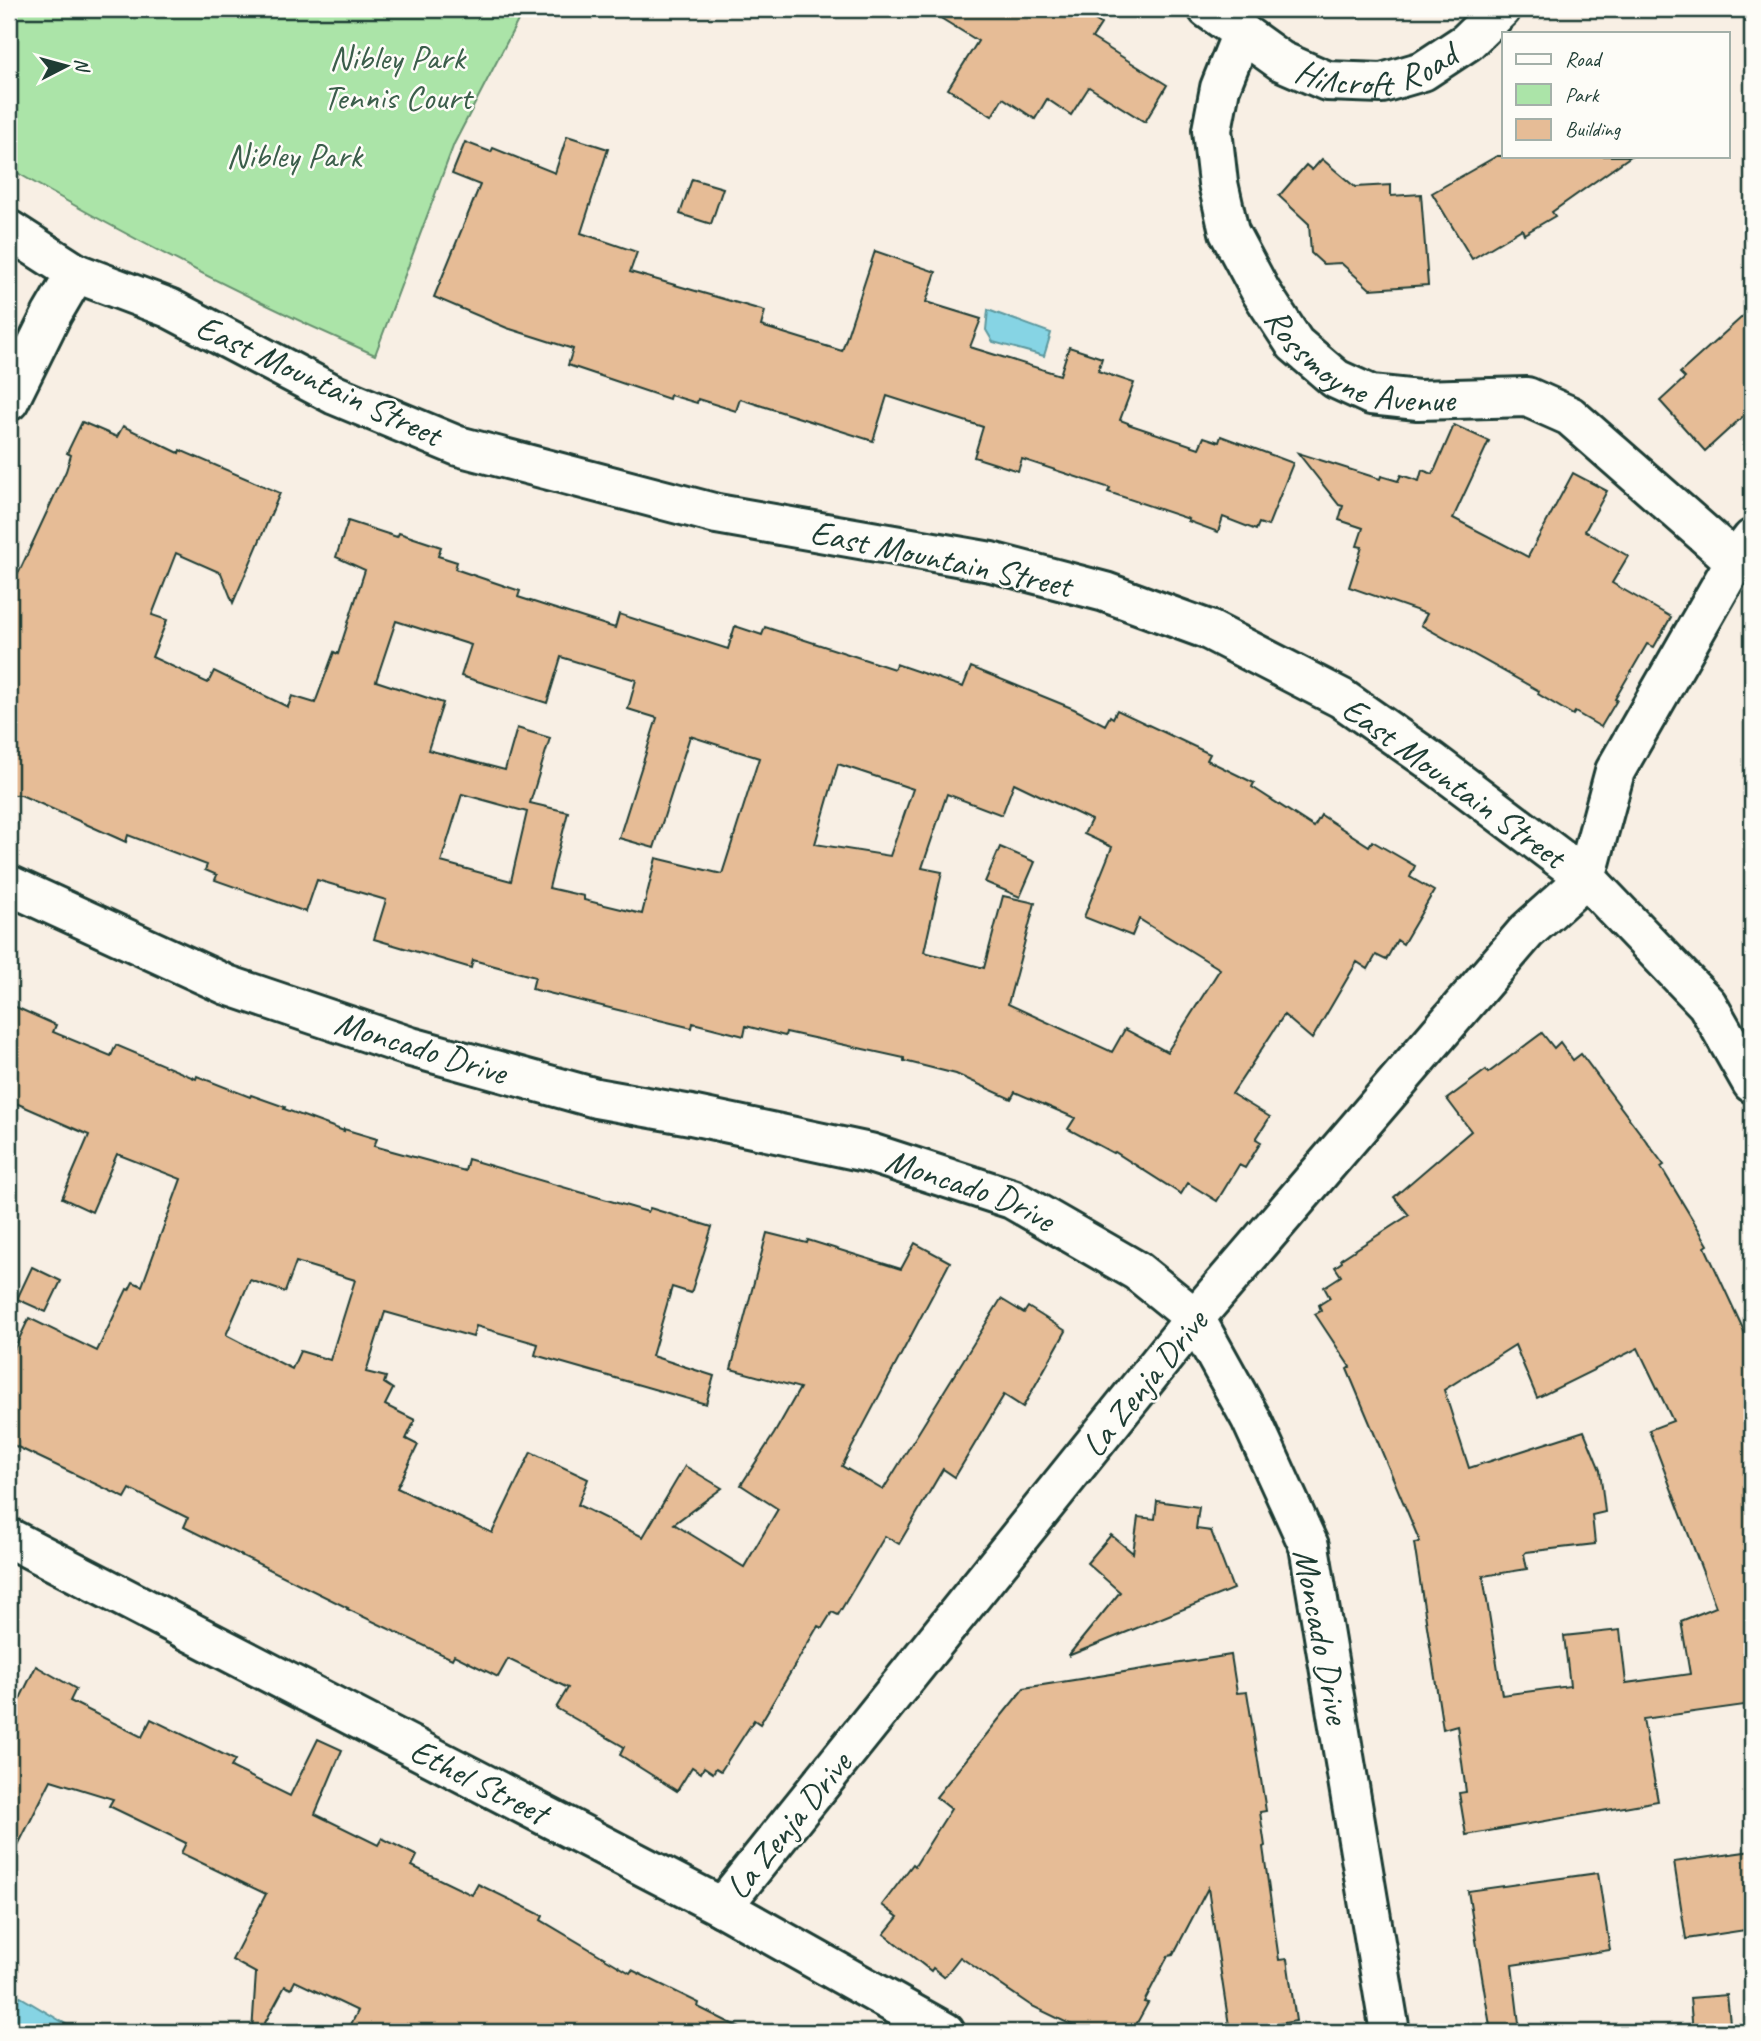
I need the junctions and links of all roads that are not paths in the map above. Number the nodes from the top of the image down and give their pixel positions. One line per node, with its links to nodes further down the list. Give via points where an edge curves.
1 (1208, 9): 3 (street)
2 (1501, 9): 3 (street, Hillcroft Road, via 1467,42 1423,71 1382,83 1327,81 1281,61)
3 (1242, 33): 7 (street, Rossmoyne Avenue, via 1220,88 1212,130 1218,183 1229,232 1295,344 1336,379 1371,395 1418,400 1527,397 1570,416)
4 (9, 230): 5 (street, East Mountain Street)
5 (76, 273): 6 (street); 8 (street, East Mountain Street, via 169,308 334,395 458,446 717,514 991,562 1105,592 1209,630 1342,698)
6 (9, 401)
7 (1744, 550): 8 (street, via 1615,771)
8 (1586, 878): 10 (street, East Mountain Street, via 1706,1004); 11 (street, La Zenja Drive, via 1527,931)
9 (9, 885): 11 (street, Moncado Drive, via 227,985 411,1047 596,1098 870,1153 1012,1199 1138,1271)
10 (1752, 1083)
11 (1195, 1318): 13 (street, La Zenja Drive); 15 (street, Moncado Drive, via 1251,1419 1308,1546)
12 (9, 1538): 13 (street, Ethel Street)
13 (722, 1907): 14 (street, Ethel Street)
14 (945, 2032)
15 (1390, 2032)

